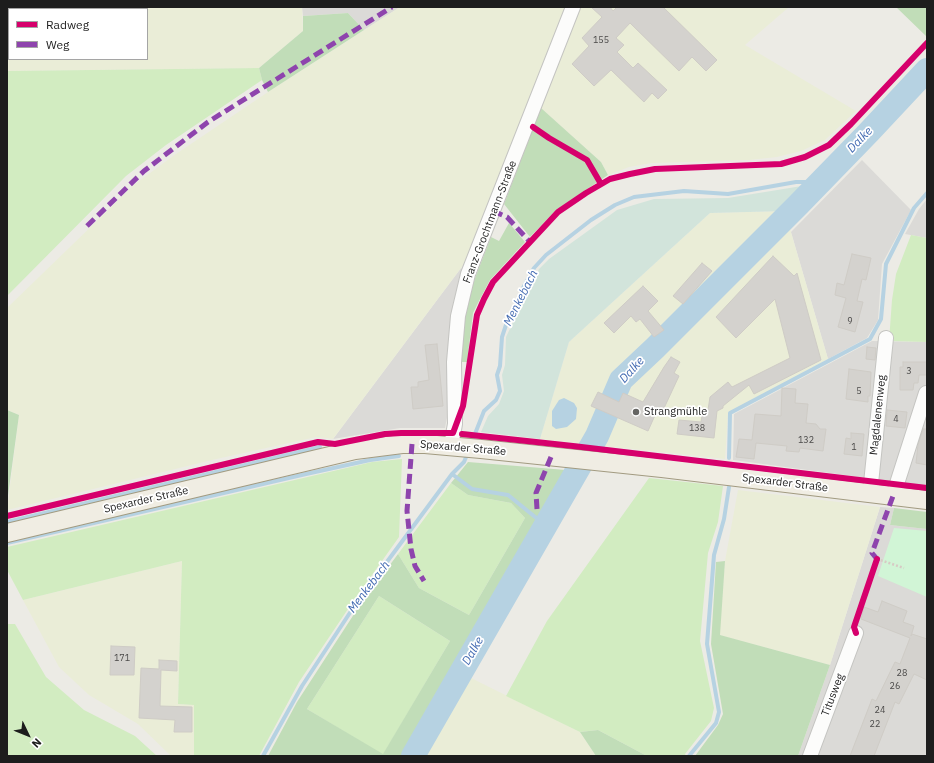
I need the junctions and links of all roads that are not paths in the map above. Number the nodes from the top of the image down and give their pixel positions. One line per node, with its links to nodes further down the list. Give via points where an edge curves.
1 (573, 7): 4 (street, Franz-Grochtmann-Straße, via 468,274 458,316 454,362)
2 (886, 338): 5 (street, Magdalenenweg)
3 (926, 393): 6 (street)
4 (454, 446): 5 (main road, Spexarder Straße); 8 (main road, Spexarder Straße, via 402,444 355,450)
5 (870, 492): 6 (main road, Spexarder Straße)
6 (893, 496): 7 (main road, Spexarder Straße)
7 (927, 500)
8 (7, 533)
9 (856, 633): 10 (street, Titusweg)
10 (810, 756)

